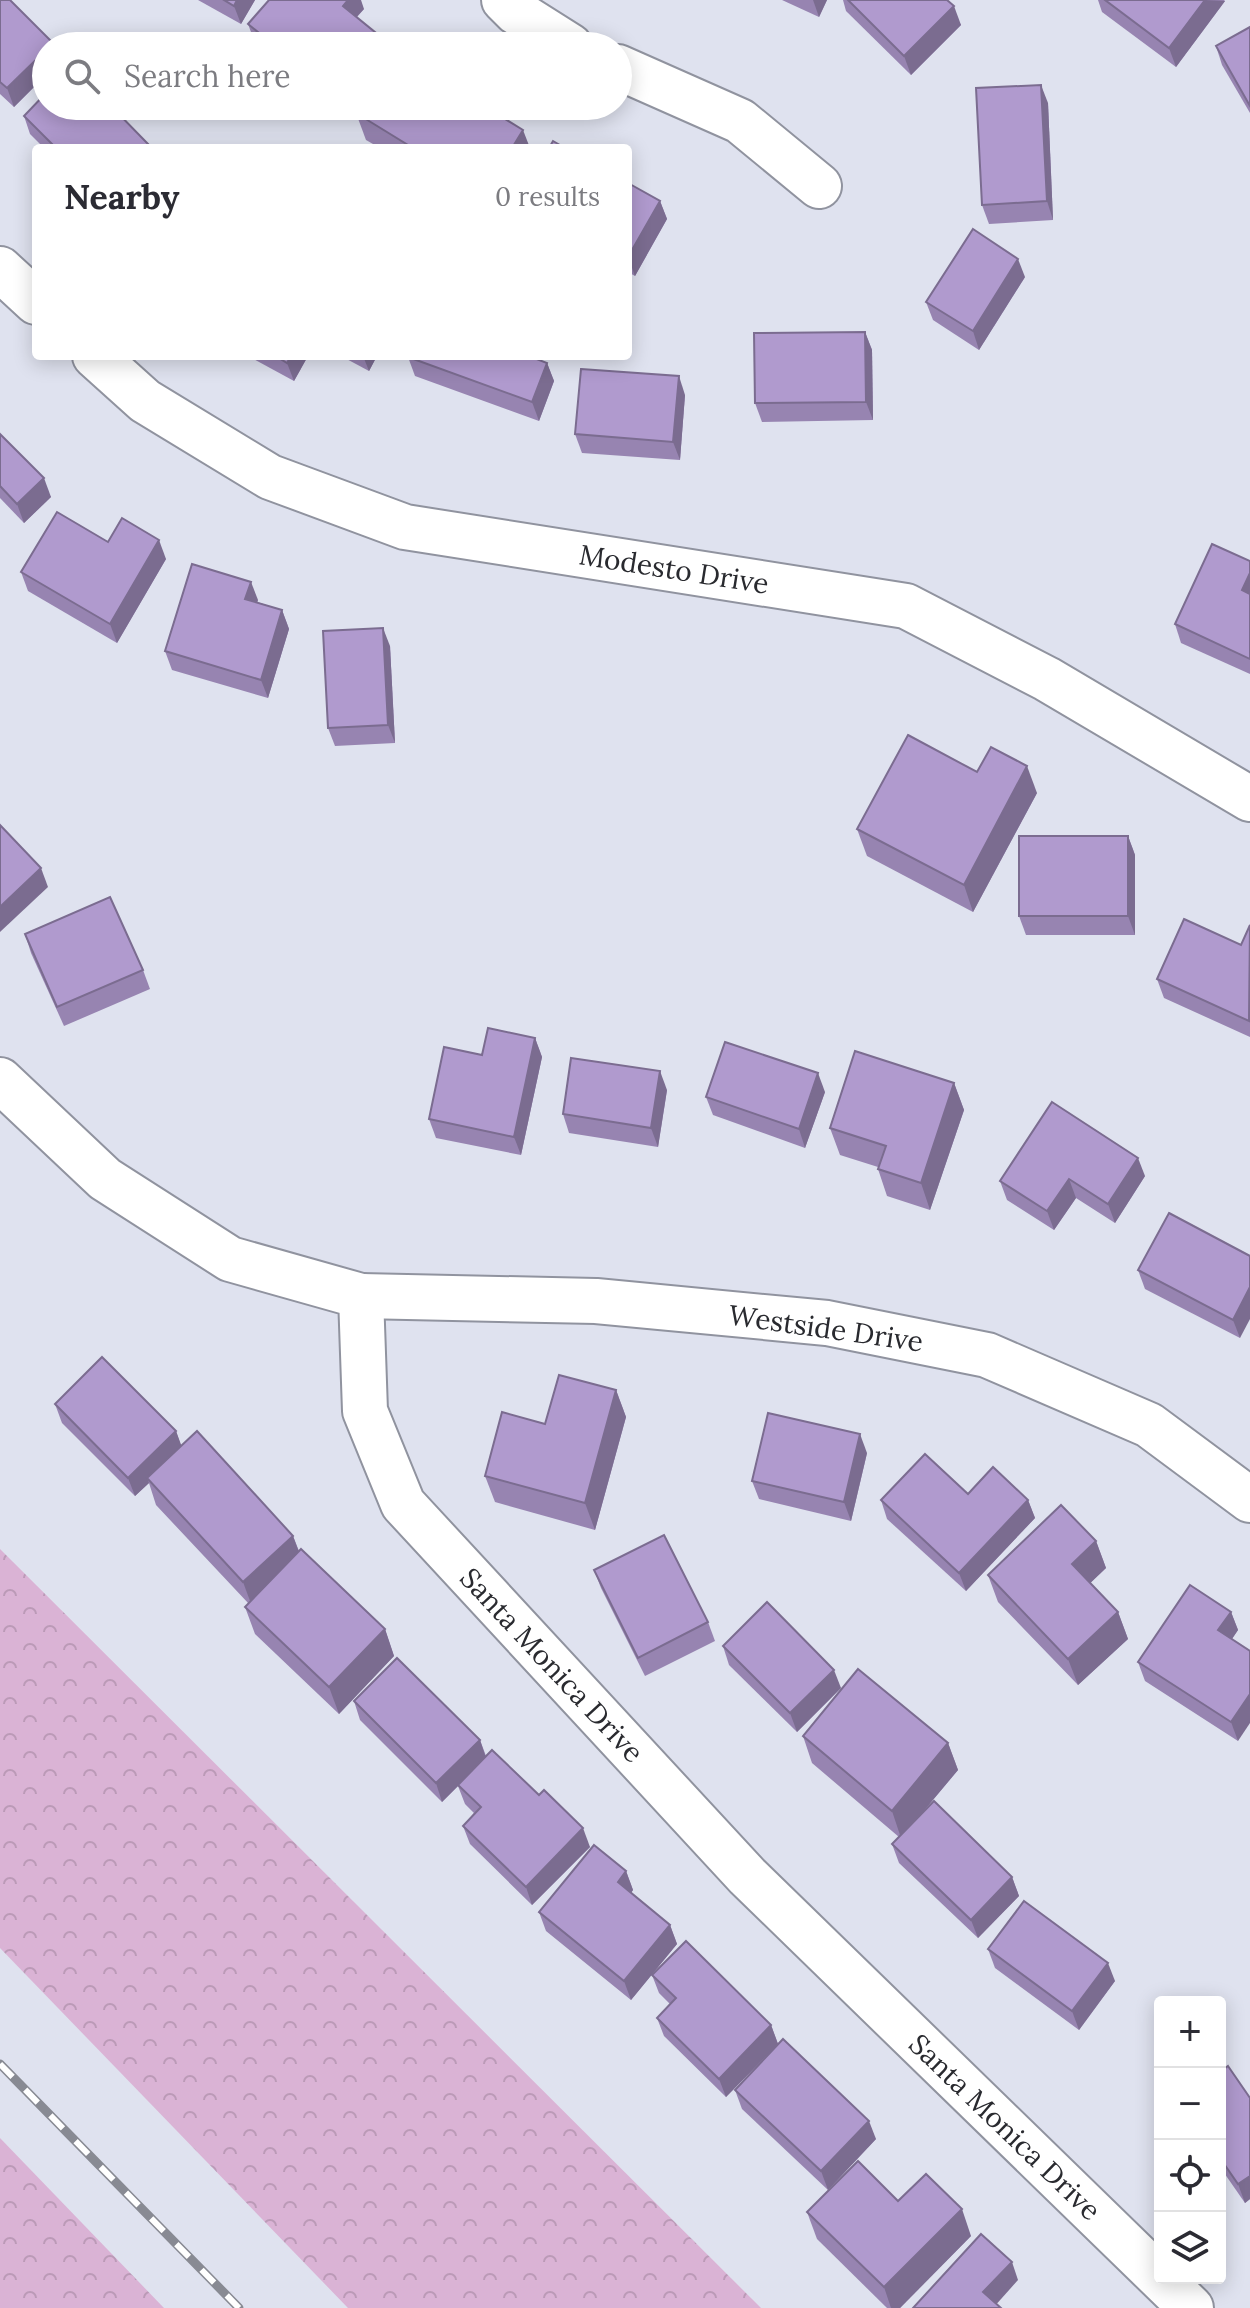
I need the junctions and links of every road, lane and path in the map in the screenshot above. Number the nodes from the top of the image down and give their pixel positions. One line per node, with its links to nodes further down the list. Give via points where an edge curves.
1 (504, 0): 2 (street)
2 (548, 32)
3 (632, 73): 4 (street, via 740,121)
4 (819, 186)
5 (0, 269): 6 (street)
6 (32, 298)
7 (99, 360): 8 (street, Modesto Drive, via 145,401 270,477 405,527 906,606 1047,679)
8 (1250, 799)
9 (0, 1080): 10 (street, via 105,1179 230,1259)
10 (361, 1296): 11 (street, Westside Drive, via 596,1301 827,1323 987,1355 1149,1425); 12 (street, Santa Monica Drive, via 365,1411 403,1504 747,1876)
11 (1250, 1500)
12 (1191, 2308)

